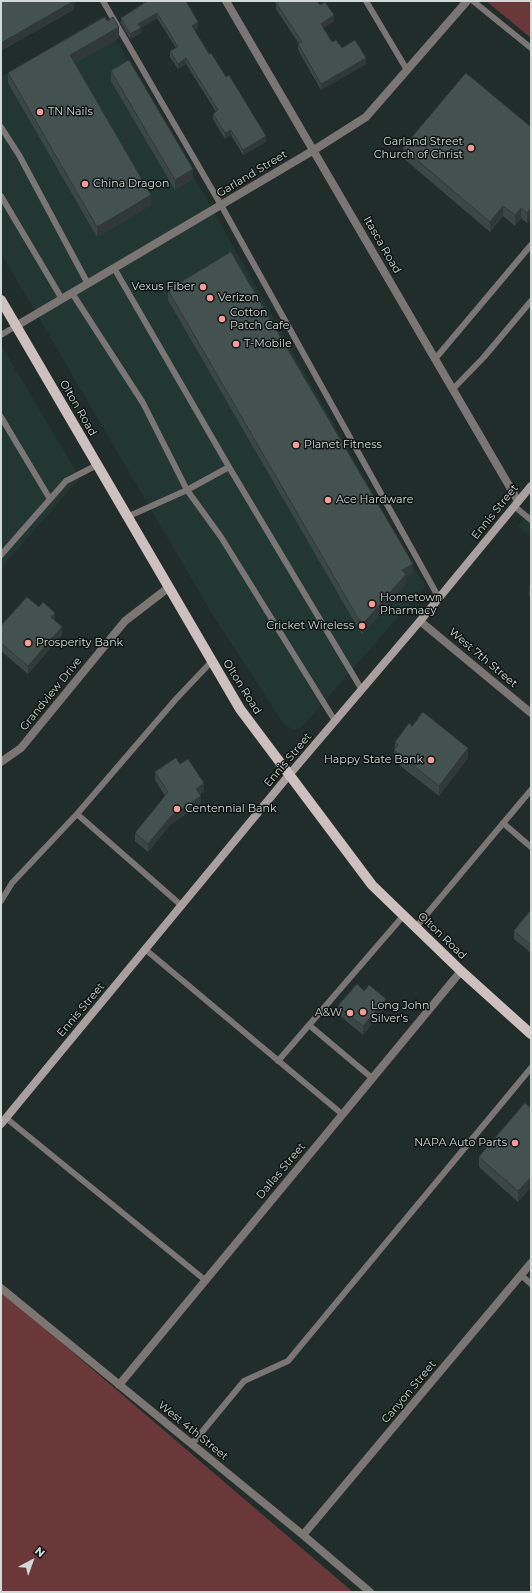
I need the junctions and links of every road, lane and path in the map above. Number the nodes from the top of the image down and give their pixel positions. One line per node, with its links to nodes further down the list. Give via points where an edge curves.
1 (103, 1): 11 (lane)
2 (226, 1): 9 (street, Itasca Road)
3 (366, 1): 7 (lane)
4 (467, 1): 7 (street, Garland Street)
5 (473, 1): 6 (lane)
6 (531, 48)
7 (407, 70): 9 (street, Garland Street, via 366,117)
8 (1, 127): 14 (lane, via 19,155)
9 (314, 150): 11 (street, Garland Street); 21 (street, Itasca Road)
10 (1, 196): 16 (lane)
11 (221, 205): 13 (street, Garland Street); 34 (lane)
12 (531, 245): 21 (lane)
13 (114, 268): 14 (street, Garland Street); 25 (lane)
14 (88, 284): 15 (street, Garland Street)
15 (72, 293): 16 (street, Garland Street); 27 (lane, via 143,403)
16 (62, 299): 19 (street, Garland Street)
17 (1, 300): 19 (main road, Olton Road)
18 (531, 301): 22 (lane)
19 (16, 326): 20 (lane); 24 (main road, Olton Road)
20 (1, 335)
21 (435, 359): 22 (street, Itasca Road)
22 (453, 390): 29 (street, Itasca Road)
23 (1, 417): 28 (lane)
24 (97, 465): 28 (lane, via 66,480); 30 (main road, Olton Road)
25 (229, 467): 27 (lane); 37 (lane)
26 (531, 486): 29 (main road, Ennis Street)
27 (187, 490): 30 (lane); 39 (lane, via 221,537)
28 (50, 499): 32 (lane)
29 (516, 504): 31 (lane); 34 (main road, Ennis Street)
30 (127, 517): 33 (main road, Olton Road)
31 (531, 520)
32 (1, 555)
33 (168, 588): 36 (main road, Olton Road); 40 (street, Grandview Drive, via 125,621 21,748)
34 (439, 598): 35 (main road, Ennis Street)
35 (420, 621): 37 (main road, Ennis Street); 38 (street, West 7th Street)
36 (212, 662): 41 (main road, Olton Road, via 240,709); 43 (lane, via 176,699)
37 (362, 690): 39 (main road, Ennis Street)
38 (531, 713)
39 (335, 721): 41 (main road, Ennis Street)
40 (1, 762)
41 (289, 775): 47 (main road, Ennis Street); 48 (main road, Olton Road, via 372,885)
42 (531, 790): 44 (lane)
43 (77, 814): 46 (lane, via 12,884); 47 (lane)
44 (503, 823): 45 (lane); 49 (lane)
45 (531, 847)
46 (1, 901)
47 (182, 906): 50 (main road, Ennis Street)
48 (404, 916): 49 (main road, Olton Road); 52 (lane)
49 (416, 927): 51 (main road, Olton Road)
50 (146, 950): 54 (lane); 58 (main road, Ennis Street)
51 (461, 971): 53 (main road, Olton Road); 56 (street, Dallas Street)
52 (309, 1025): 54 (lane); 56 (lane)
53 (531, 1034)
54 (278, 1061): 57 (lane)
55 (531, 1068): 65 (lane, via 288,1360 244,1381)
56 (372, 1078): 57 (street, Dallas Street)
57 (342, 1114): 61 (street, Dallas Street)
58 (3, 1121): 61 (lane)
59 (531, 1263): 60 (street, Canyon Street)
60 (520, 1275): 62 (lane); 66 (street, Canyon Street)
61 (205, 1280): 64 (street, Dallas Street)
62 (531, 1284)
63 (1, 1288): 64 (street, West 4th Street)
64 (119, 1385): 65 (street, West 4th Street)
65 (192, 1444): 66 (street, West 4th Street)
66 (303, 1535): 67 (street, West 4th Street)
67 (370, 1592)

